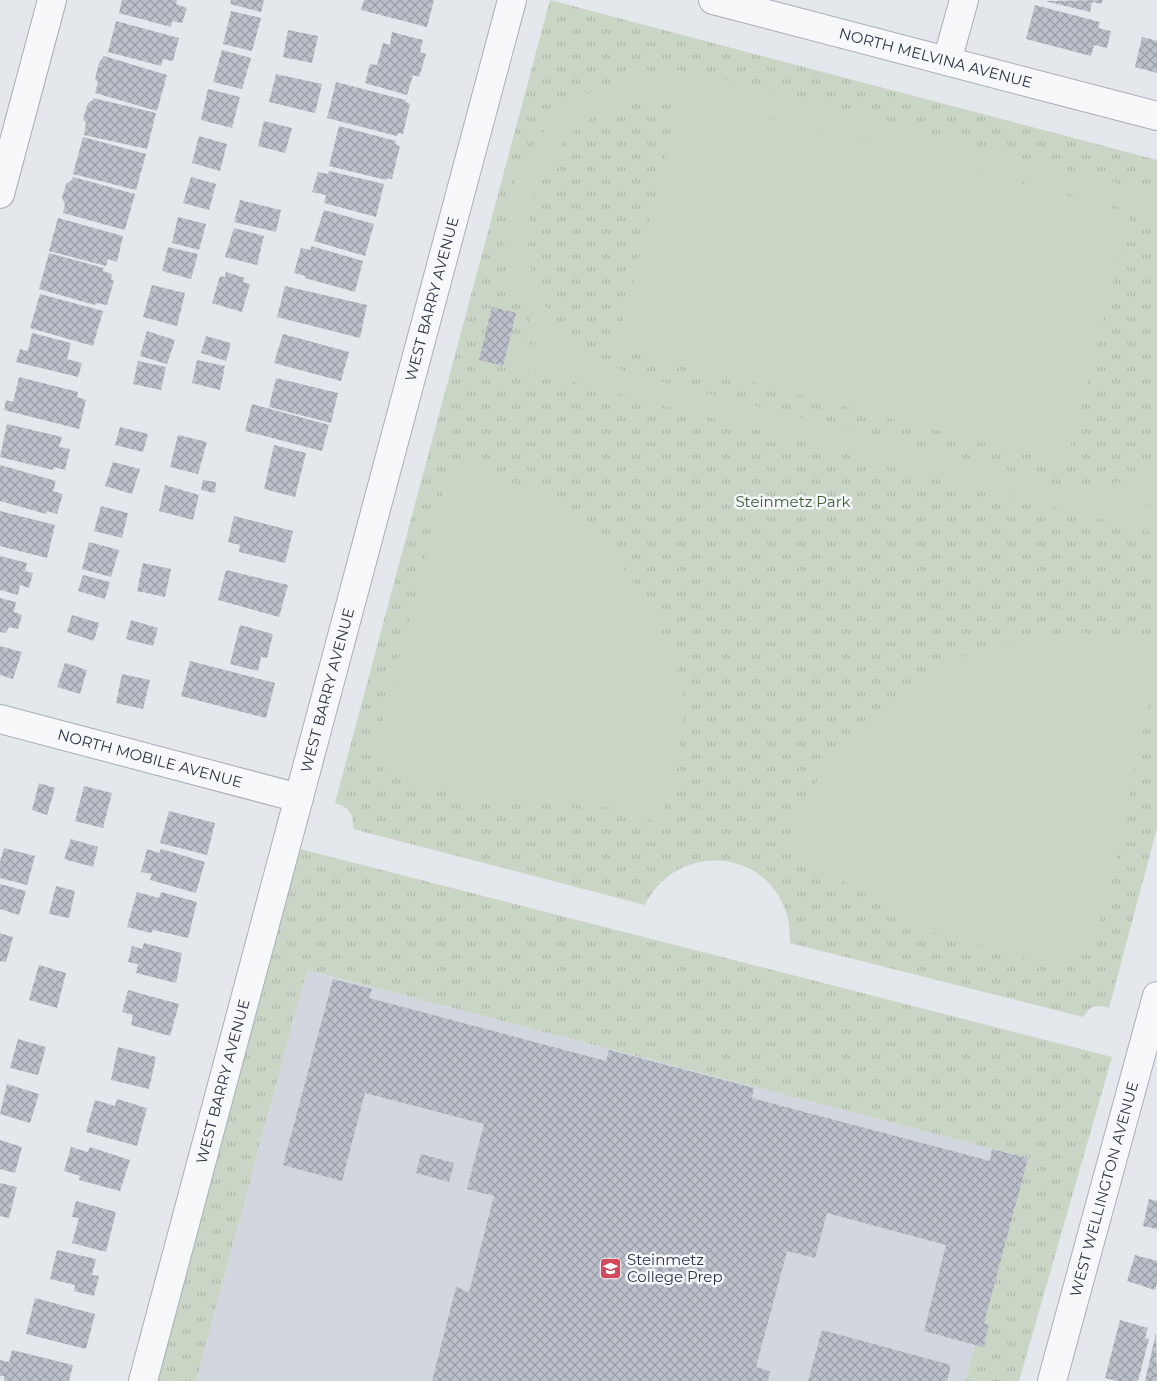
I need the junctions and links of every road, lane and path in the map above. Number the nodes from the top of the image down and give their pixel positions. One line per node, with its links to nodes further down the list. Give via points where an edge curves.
1 (52, 0): 7 (street)
2 (512, 0): 9 (street, WEST BARRY AVENUE)
3 (713, 0): 5 (street, NORTH MELVINA AVENUE)
4 (964, 0): 5 (street)
5 (947, 61): 6 (street, NORTH MELVINA AVENUE)
6 (1157, 116)
7 (0, 194)
8 (0, 719): 9 (street, NORTH MOBILE AVENUE)
9 (299, 798): 11 (street, WEST BARRY AVENUE)
10 (1155, 1011): 12 (street, WEST WELLINGTON AVENUE)
11 (143, 1381)
12 (1052, 1381)

